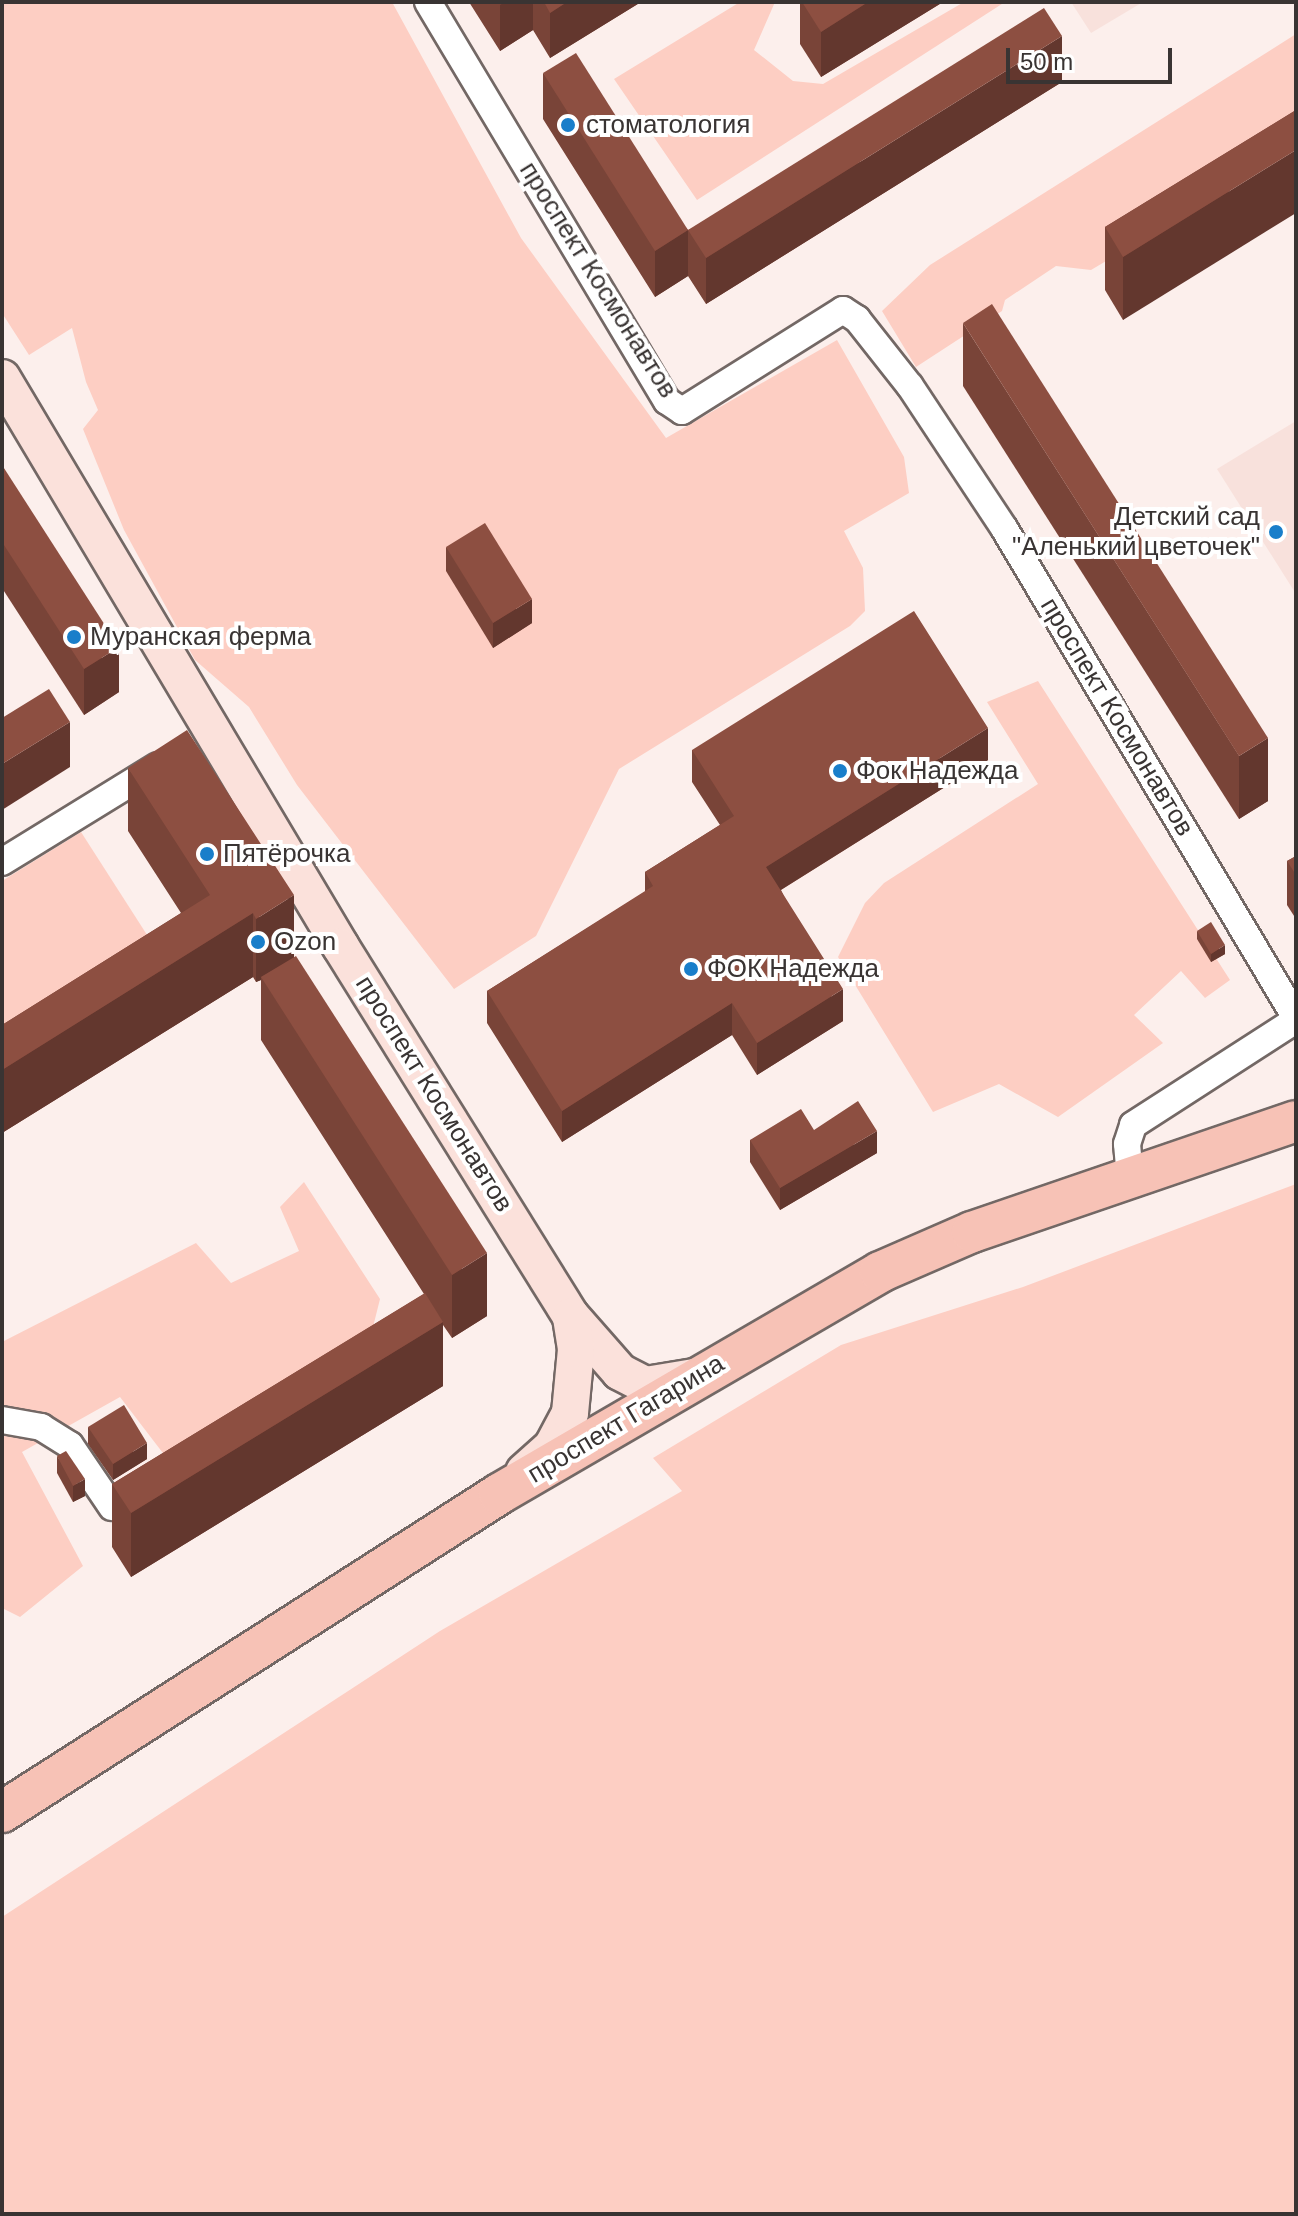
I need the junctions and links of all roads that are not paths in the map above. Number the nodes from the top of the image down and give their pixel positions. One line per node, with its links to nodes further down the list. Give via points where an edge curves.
1 (428, 2): 5 (street, проспект Космонавтов, via 667,401 682,411 843,310 857,319 910,386 1004,528)
2 (2, 378): 3 (main road, проспект Космонавтов)
3 (193, 743): 4 (street); 8 (main road, проспект Космонавтов)
4 (2, 862)
5 (1296, 1019): 7 (street, проспект Космонавтов, via 1133,1125 1127,1144)
6 (1296, 1121): 7 (main road, проспект Гагарина)
7 (1130, 1178): 9 (main road, проспект Гагарина, via 972,1232 880,1272)
8 (571, 1316): 9 (main road, проспект Космонавтов, via 620,1372 646,1385); 11 (main road, via 576,1349 570,1413 552,1447)
9 (696, 1377): 11 (main road, проспект Гагарина)
10 (2, 1420): 12 (street, via 41,1427 70,1445)
11 (499, 1494): 13 (main road, проспект Гагарина)
12 (112, 1507)
13 (2, 1812)

